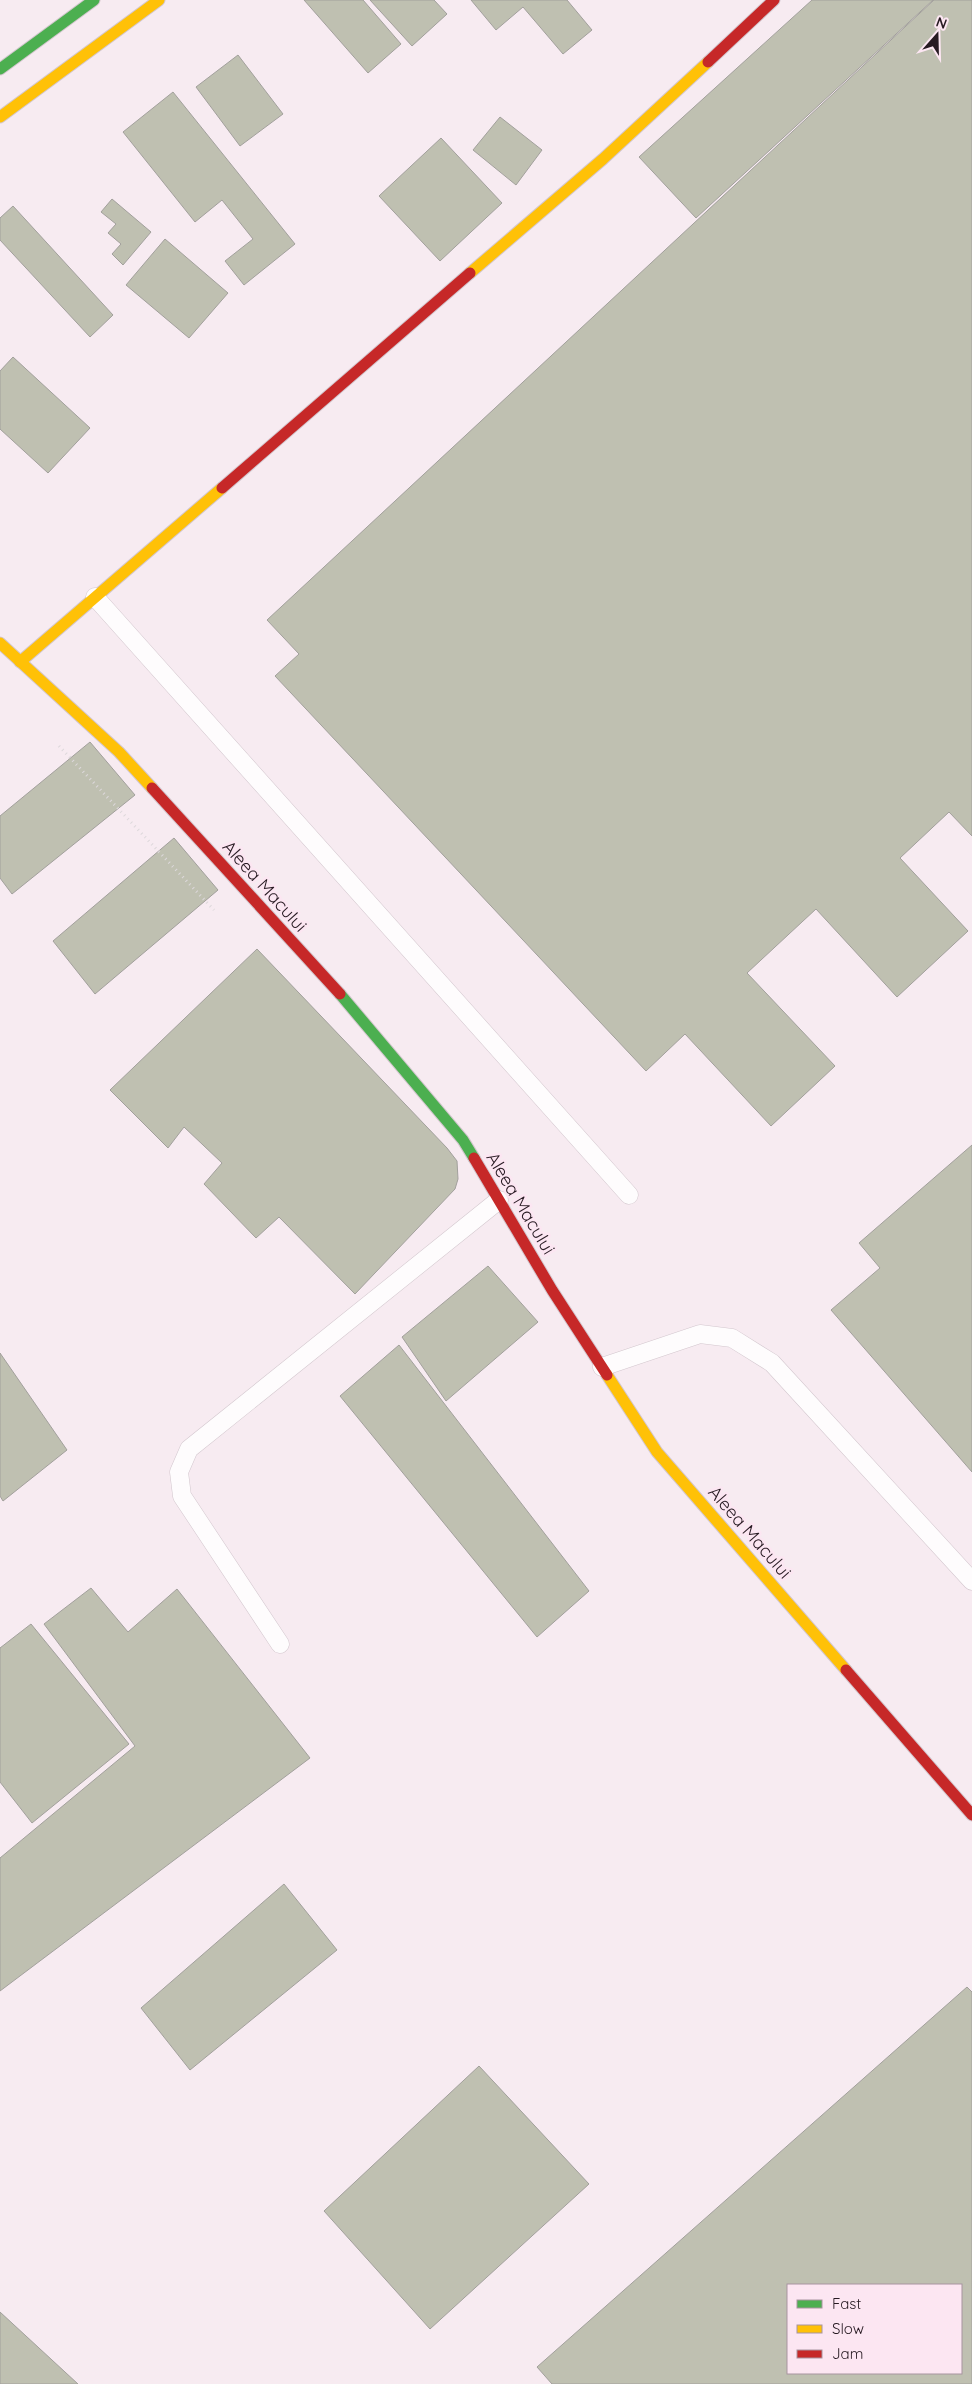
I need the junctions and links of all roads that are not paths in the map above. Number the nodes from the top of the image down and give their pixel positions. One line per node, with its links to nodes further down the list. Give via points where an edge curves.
1 (94, 0): 4 (street)
2 (159, 0): 5 (street)
3 (774, 0): 6 (street, via 603,159)
4 (0, 69)
5 (0, 117)
6 (95, 597): 8 (street); 9 (lane)
7 (0, 643): 8 (street, Aleea Macului)
8 (20, 662): 10 (street, Aleea Macului, via 119,752 350,1004 464,1140)
9 (629, 1195)
10 (499, 1200): 11 (street, Aleea Macului); 13 (lane, via 189,1449 179,1472 182,1496)
11 (602, 1367): 12 (lane, via 700,1334 732,1338 772,1363); 14 (street, Aleea Macului, via 657,1452)
12 (972, 1581)
13 (280, 1644)
14 (972, 1815)

